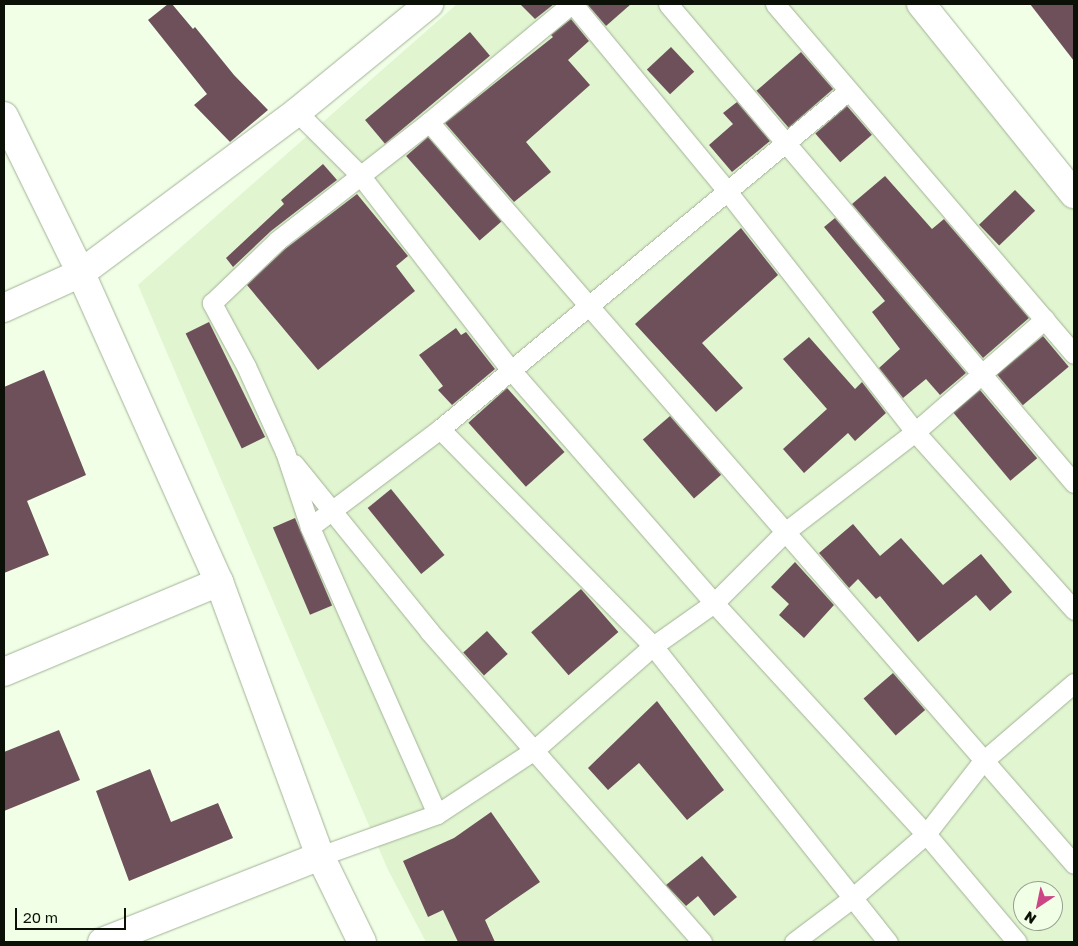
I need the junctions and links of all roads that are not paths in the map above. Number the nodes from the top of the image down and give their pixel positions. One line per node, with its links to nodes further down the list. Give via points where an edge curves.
1 (429, 4): 7 (street)
2 (572, 4): 9 (lane); 12 (lane)
3 (668, 4): 10 (lane)
4 (775, 4): 6 (lane)
5 (921, 4): 13 (street)
6 (848, 91): 10 (lane); 17 (lane)
7 (296, 112): 11 (lane); 14 (street)
8 (4, 116): 14 (street)
9 (429, 122): 11 (lane); 15 (lane)
10 (786, 142): 12 (lane); 20 (lane)
11 (360, 175): 19 (lane); 23 (lane, via 278,240 212,303 246,366)
12 (727, 191): 15 (lane); 22 (lane)
13 (1074, 194)
14 (81, 273): 16 (street); 28 (street)
15 (590, 304): 19 (lane); 27 (lane)
16 (4, 308)
17 (1044, 319): 18 (lane); 20 (lane)
18 (1074, 354)
19 (510, 369): 21 (lane); 29 (lane)
20 (982, 373): 22 (lane); 24 (lane)
21 (440, 429): 25 (lane); 31 (lane)
22 (915, 432): 27 (lane); 30 (lane)
23 (284, 452): 25 (lane); 26 (lane)
24 (1074, 483)
25 (330, 510): 26 (lane); 34 (lane)
26 (310, 527): 36 (lane)
27 (786, 532): 29 (lane); 35 (lane)
28 (218, 582): 32 (street); 38 (street)
29 (714, 603): 31 (lane); 37 (lane)
30 (1074, 610)
31 (653, 646): 34 (lane); 40 (lane)
32 (4, 672)
33 (1074, 683): 35 (lane)
34 (533, 751): 36 (lane); 43 (lane)
35 (982, 762): 37 (lane); 39 (lane)
36 (437, 814): 38 (lane)
37 (926, 834): 40 (lane); 46 (lane)
38 (320, 856): 41 (street); 42 (street)
39 (1074, 864)
40 (851, 899): 44 (lane); 45 (lane)
41 (102, 942)
42 (362, 942)
43 (702, 942)
44 (794, 942)
45 (888, 942)
46 (1017, 942)

